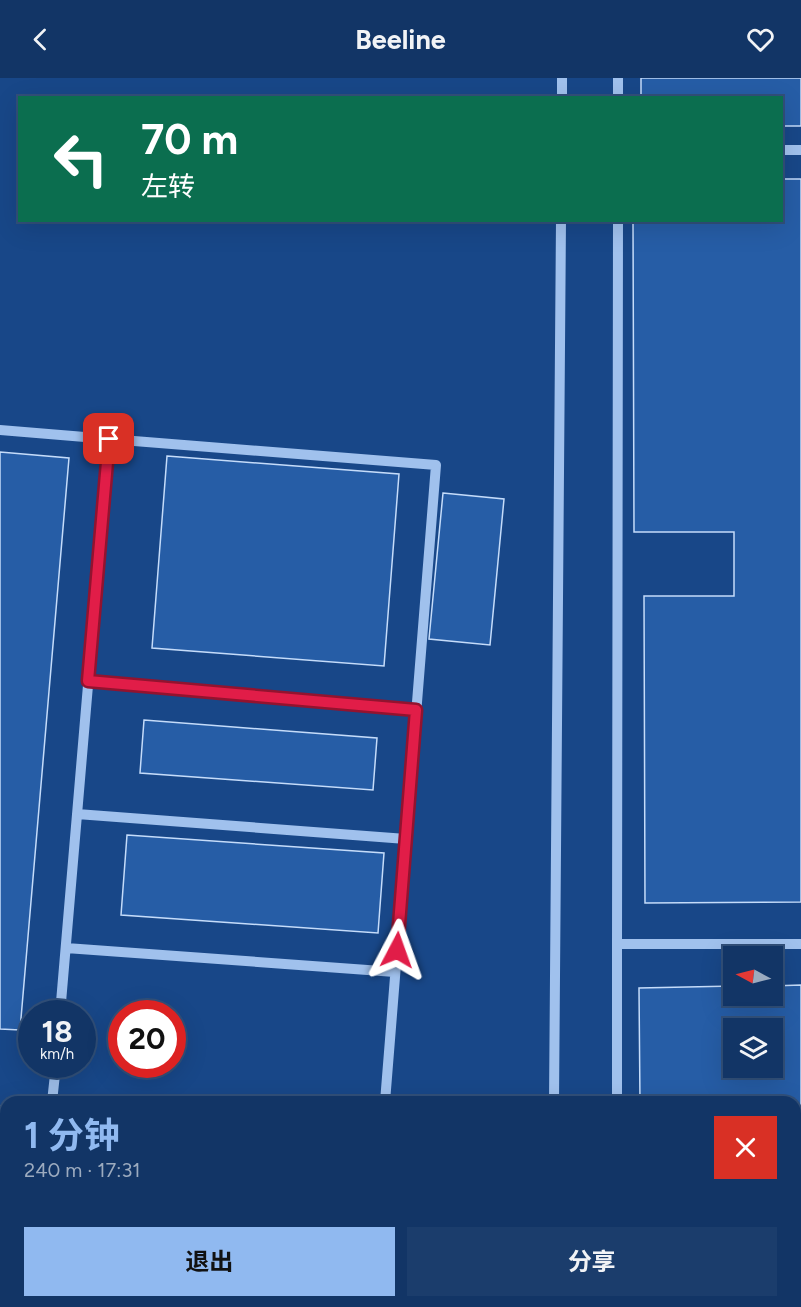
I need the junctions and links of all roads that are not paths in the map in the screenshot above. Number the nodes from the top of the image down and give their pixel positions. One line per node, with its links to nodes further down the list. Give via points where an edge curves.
1 (562, 78): 3 (street)
2 (618, 78): 4 (street)
3 (562, 96)
4 (618, 96)
5 (783, 150): 6 (street)
6 (801, 150)
7 (561, 222): 23 (street)
8 (618, 222): 15 (street)
9 (0, 430): 10 (street)
10 (109, 439): 11 (street); 12 (street, via 436,465)
11 (88, 681): 12 (street); 13 (street)
12 (416, 710): 14 (street)
13 (77, 814): 14 (street); 17 (street)
14 (406, 839): 18 (street)
15 (617, 944): 16 (street); 24 (street)
16 (801, 944)
17 (66, 948): 18 (street); 19 (street)
18 (395, 972): 22 (street)
19 (61, 1000)
20 (55, 1078): 21 (street)
21 (53, 1096)
22 (385, 1096)
23 (554, 1096)
24 (617, 1096)

